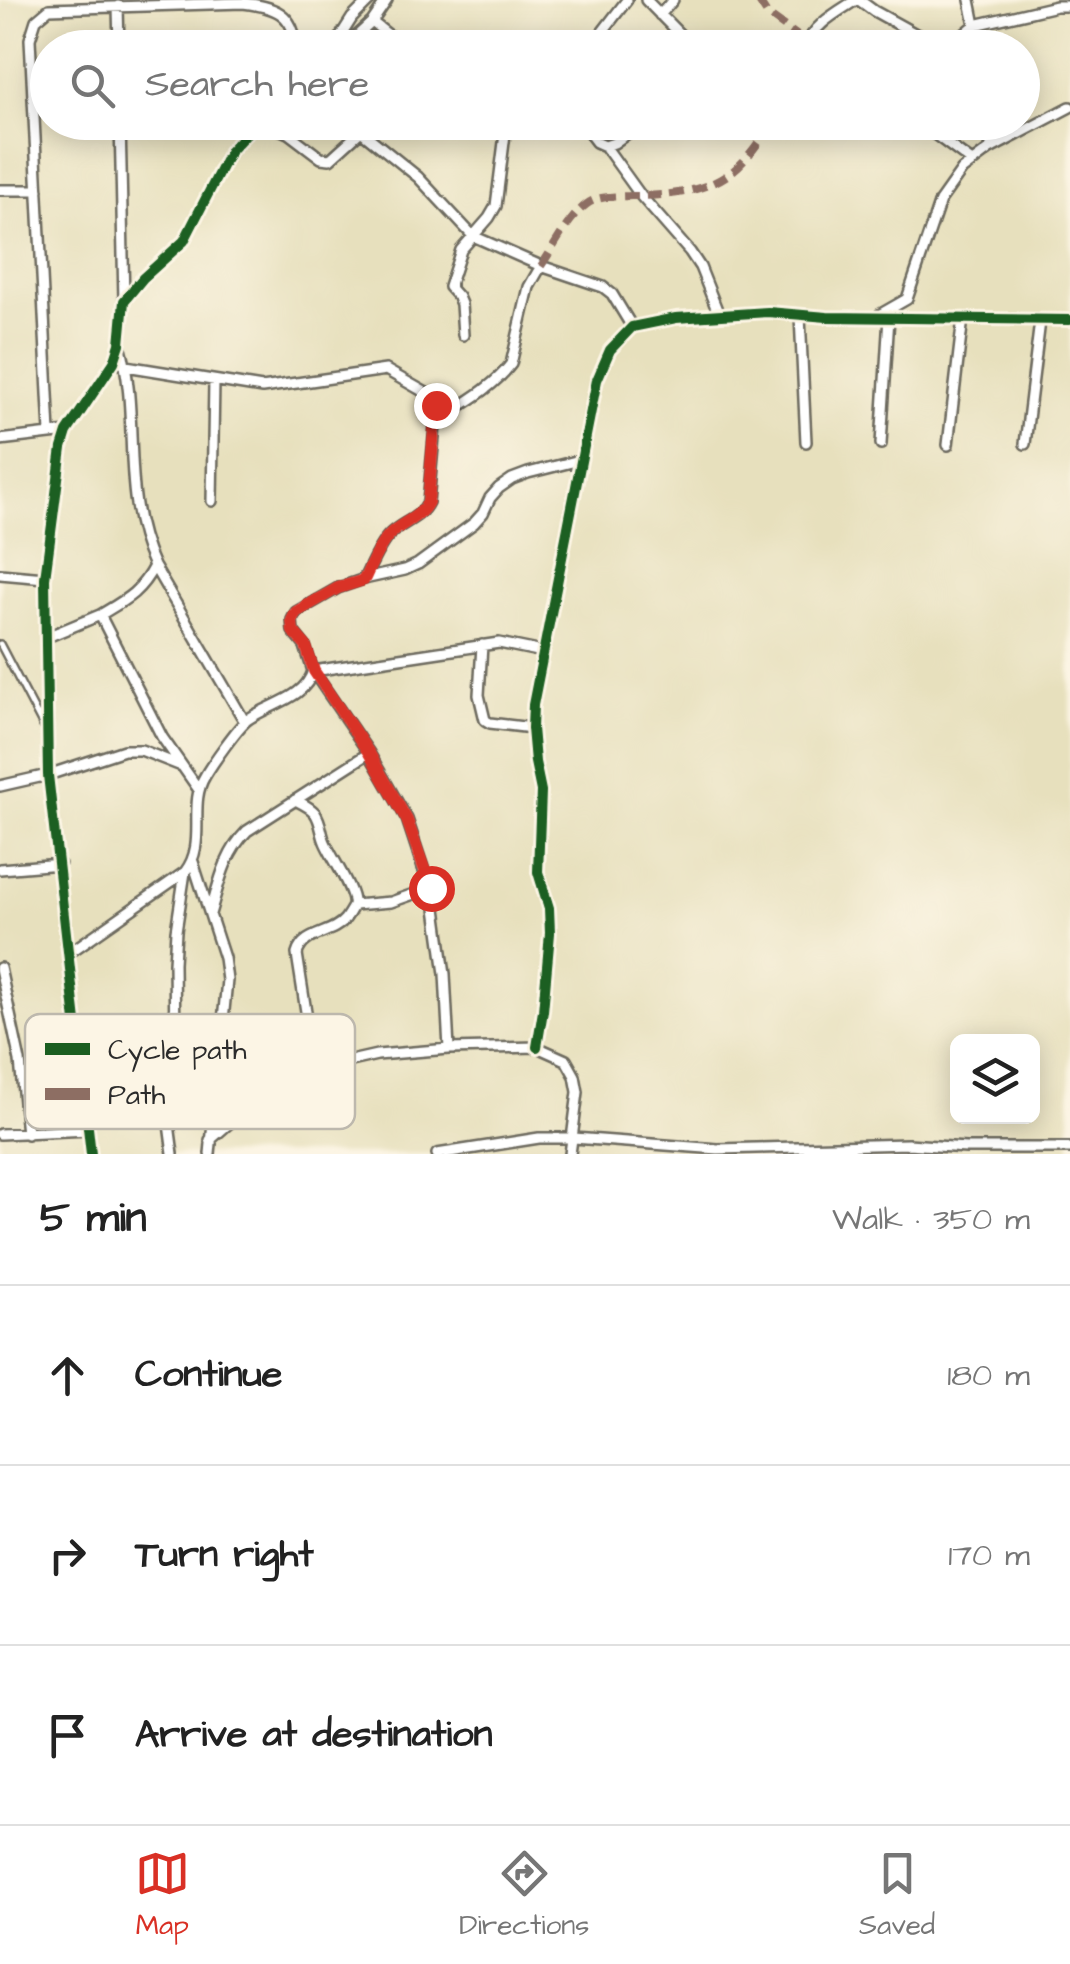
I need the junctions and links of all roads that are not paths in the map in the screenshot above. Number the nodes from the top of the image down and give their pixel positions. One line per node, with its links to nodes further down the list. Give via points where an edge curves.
1 (287, 0): 12 (street)
2 (370, 0): 19 (street)
3 (387, 0): 14 (street)
4 (627, 0): 22 (street)
5 (646, 0): 13 (street)
6 (674, 0): 13 (street)
7 (858, 0): 24 (street); 25 (street)
8 (970, 0): 15 (street)
9 (172, 2): 10 (street); 12 (street, via 243,3)
10 (118, 6): 16 (street, via 49,9); 17 (street)
11 (1070, 6): 15 (street)
12 (280, 12): 18 (street)
13 (660, 15): 23 (street)
14 (372, 22): 20 (street); 21 (street)
15 (976, 24): 26 (street)
16 (33, 30)
17 (119, 30)
18 (293, 30)
19 (344, 30)
20 (363, 30)
21 (382, 30)
22 (604, 30)
23 (675, 30)
24 (815, 30)
25 (906, 30)
26 (969, 30)
27 (1070, 106): 28 (street)
28 (1040, 122)
29 (35, 140): 45 (street)
30 (120, 140): 48 (street)
31 (241, 140): 48 (street, via 184,241)
32 (296, 140): 33 (street, via 330,159)
33 (352, 140)
34 (373, 140): 46 (street)
35 (508, 140): 46 (street, via 496,206)
36 (594, 140): 41 (street)
37 (619, 140): 41 (street)
38 (942, 140): 43 (street)
39 (993, 140): 42 (street)
40 (1007, 140): 42 (street)
41 (605, 146): 49 (street, via 700,266)
42 (990, 149): 43 (street)
43 (972, 162): 51 (street, via 940,201 907,298)
44 (0, 190): 45 (street)
45 (38, 190): 63 (street)
46 (473, 236): 47 (street); 57 (street, via 458,256 449,287 462,304)
47 (541, 266): 56 (street, via 603,287); 61 (street, via 529,287 511,364)
48 (124, 301): 58 (street)
49 (719, 316): 50 (street); 56 (street)
50 (800, 316): 51 (street); 65 (street)
51 (876, 316): 52 (street)
52 (889, 317): 53 (street); 66 (street)
53 (963, 318): 55 (street); 67 (street)
54 (1070, 320): 55 (street)
55 (1040, 321): 68 (street)
56 (632, 326): 69 (street, via 610,350 597,380)
57 (463, 336)
58 (120, 344): 59 (street); 62 (street)
59 (126, 366): 60 (street); 71 (street, via 132,489)
60 (214, 382): 61 (street, via 262,388 386,370 437,400); 70 (street)
61 (435, 422): 74 (street, via 428,502 383,542)
62 (67, 432): 63 (street); 73 (street)
63 (50, 433): 64 (street)
64 (0, 440)
65 (806, 442)
66 (881, 444)
67 (948, 444)
68 (1025, 444)
69 (580, 460): 74 (street, via 512,479 474,523 418,564); 79 (street)
70 (212, 501)
71 (154, 566): 75 (street, via 144,584); 81 (street)
72 (0, 574): 73 (street)
73 (45, 578): 76 (street)
74 (364, 580): 80 (street, via 296,612 293,631)
75 (100, 616): 76 (street); 85 (street)
76 (47, 637): 83 (street)
77 (0, 644): 83 (lane)
78 (482, 645): 79 (street); 80 (street); 82 (street, via 485,720)
79 (543, 652): 82 (street)
80 (314, 671): 81 (street, via 301,691); 84 (street)
81 (245, 722): 88 (street)
82 (532, 728): 103 (street, via 541,791 538,872 550,908)
83 (48, 736): 86 (street)
84 (369, 753): 89 (street); 94 (street, via 407,820)
85 (181, 765): 86 (street, via 124,750); 88 (street)
86 (48, 775): 87 (street); 91 (street)
87 (0, 786)
88 (199, 790): 90 (street)
89 (296, 800): 95 (street, via 318,819); 96 (street, via 236,843)
90 (193, 862): 93 (street); 96 (street)
91 (60, 864): 92 (street); 97 (street)
92 (0, 869)
93 (185, 872): 97 (street); 100 (street)
94 (431, 888): 95 (street, via 405,899); 104 (street)
95 (354, 905): 102 (street, via 339,925 300,944)
96 (210, 914): 101 (street, via 224,958)
97 (70, 953): 99 (street)
98 (0, 968): 106 (street)
99 (77, 1014)
100 (175, 1014)
101 (224, 1014)
102 (306, 1014)
103 (537, 1047): 104 (street); 114 (street, via 566,1060 575,1076)
104 (449, 1049): 105 (street)
105 (355, 1060)
106 (25, 1113)
107 (27, 1129): 113 (street)
108 (170, 1129): 121 (street)
109 (212, 1129): 115 (street)
110 (222, 1129): 115 (street)
111 (89, 1130): 113 (street); 120 (street)
112 (0, 1134): 113 (street)
113 (27, 1134)
114 (574, 1138): 119 (street); 123 (street); 124 (street)
115 (210, 1140): 122 (street)
116 (1070, 1148): 118 (street)
117 (859, 1150): 118 (street, via 908,1144); 119 (street)
118 (965, 1151)
119 (718, 1152)
120 (92, 1154)
121 (173, 1154)
122 (210, 1154)
123 (438, 1154)
124 (570, 1154)

